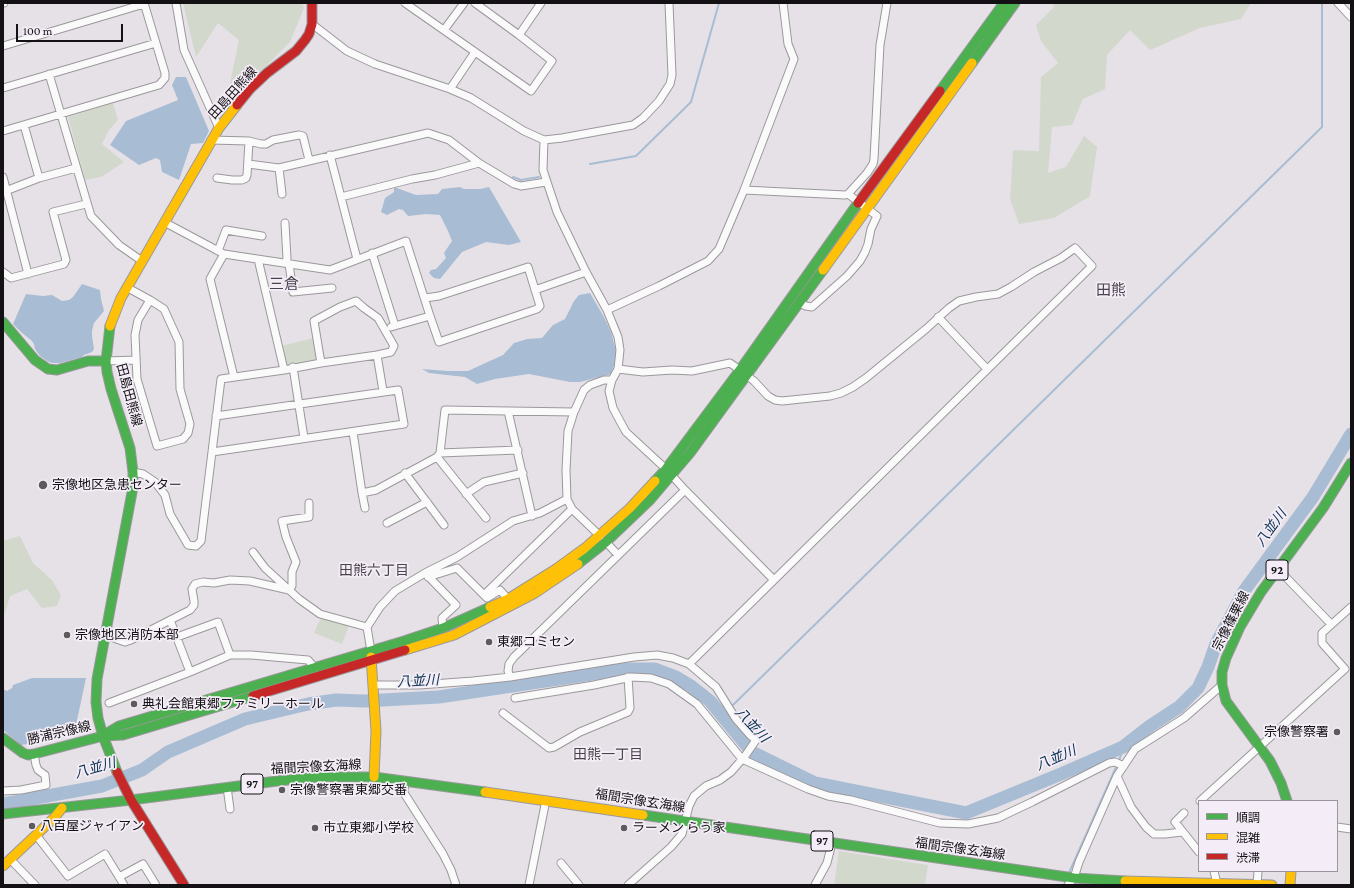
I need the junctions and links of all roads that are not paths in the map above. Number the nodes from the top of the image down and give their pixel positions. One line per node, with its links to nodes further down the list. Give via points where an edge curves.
1 (144, 3): 19 (street); 20 (street)
2 (176, 3): 27 (street, via 184,50)
3 (312, 3): 16 (main road, 田島田熊線)
4 (406, 3): 14 (street)
5 (464, 3): 17 (street)
6 (474, 3): 18 (street)
7 (541, 3): 18 (street)
8 (669, 3): 30 (street, via 672,75 670,84 659,101 633,125)
9 (783, 3): 42 (street, via 788,44 794,59)
10 (887, 3): 45 (street, via 880,45 873,164)
11 (1004, 3): 47 (main road)
12 (1015, 3): 49 (main road)
13 (1338, 3): 15 (street)
14 (415, 6): 17 (street)
15 (1351, 17)
16 (312, 24): 24 (street, via 347,51 375,64); 27 (main road, 田島田熊線, via 309,34 296,51 250,89)
17 (444, 30): 21 (street)
18 (519, 35): 21 (street, via 552,61 531,91)
19 (156, 43): 22 (street); 25 (street, via 165,78 159,85)
20 (3, 46)
21 (475, 52): 24 (street)
22 (50, 74): 23 (street); 25 (street)
23 (3, 88)
24 (450, 89): 30 (street, via 472,98 524,131)
25 (60, 114): 26 (street); 36 (street)
26 (24, 125): 28 (street); 39 (street)
27 (219, 128): 29 (main road, 田島田熊線)
28 (3, 131)
29 (211, 140): 31 (street); 50 (main road, 田島田熊線)
30 (544, 140): 41 (street, via 543,170)
31 (249, 141): 33 (street, via 266,144 273,140 303,136); 35 (street)
32 (330, 155): 33 (street); 34 (street, via 428,133 449,140); 46 (street)
33 (309, 160): 37 (street)
34 (479, 163): 41 (street, via 514,184 522,186); 46 (street)
35 (248, 164): 37 (street); 40 (street, via 247,176 242,180)
36 (76, 168): 39 (street); 48 (street)
37 (279, 168): 44 (street)
38 (3, 177): 43 (street)
39 (39, 178): 43 (street)
40 (217, 178)
41 (546, 182): 60 (street, via 557,212)
42 (744, 190): 45 (street); 68 (street, via 719,249 708,261)
43 (5, 191): 61 (street)
44 (282, 194)
45 (848, 194): 47 (street)
46 (341, 197): 56 (street)
47 (859, 202): 49 (street); 82 (main road)
48 (86, 204): 57 (street, via 91,216 119,245); 61 (street, via 53,212 66,260 64,264)
49 (868, 208): 67 (main road); 67 (street, via 877,216 860,261 812,307)
50 (164, 222): 53 (street); 57 (main road, 田島田熊線)
51 (285, 223): 58 (street)
52 (262, 236): 53 (street, via 226,230)
53 (221, 253): 55 (street); 83 (street, via 210,279)
54 (372, 253): 56 (street); 65 (street, via 406,241); 72 (street)
55 (258, 259): 58 (street); 81 (street)
56 (357, 259): 58 (street, via 330,270)
57 (142, 261): 62 (main road, 田島田熊線)
58 (287, 263): 63 (street, via 293,292)
59 (3, 272): 61 (street, via 11,278)
60 (586, 272): 64 (street); 68 (street)
61 (28, 274)
62 (128, 288): 66 (street); 76 (main road, 田島田熊線, via 111,322)
63 (332, 288)
64 (535, 290): 65 (street, via 528,267 439,296); 69 (street, via 540,306 537,309 439,342)
65 (424, 298): 69 (street)
66 (150, 300): 75 (street, via 138,320 135,335); 75 (street, via 164,309 179,342 180,389 190,424 183,439 157,446 137,379)
67 (799, 303): 82 (main road)
68 (607, 310): 79 (street, via 618,337)
69 (430, 316): 72 (street)
70 (938, 317): 80 (street); 80 (street, via 959,301 998,294 1075,248 1092,266); 82 (street, via 866,378 853,387 830,396 775,400)
71 (3, 322): 76 (main road, via 35,360 48,369 57,370 88,362)
72 (395, 326): 73 (street)
73 (385, 329): 74 (street, via 394,346 391,352); 77 (street, via 378,318 356,301 340,307 314,321)
74 (377, 355): 77 (street); 85 (street)
75 (136, 360): 76 (street)
76 (106, 361): 96 (main road, 田島田熊線, via 111,389 130,448)
77 (321, 362): 78 (street)
78 (294, 367): 81 (street); 86 (street)
79 (618, 369): 82 (street, via 643,372 692,371 730,363); 84 (street)
80 (987, 369): 117 (street)
81 (284, 370): 83 (street)
82 (743, 372): 97 (main road)
83 (234, 376): 89 (street, via 220,379)
84 (612, 380): 88 (street, via 590,385 584,390); 97 (street, via 609,391 613,408 626,432)
85 (383, 391): 86 (street); 90 (street, via 398,390 404,424)
86 (299, 404): 89 (street); 91 (street)
87 (508, 411): 88 (street); 92 (street); 94 (street, via 445,410)
88 (574, 412): 103 (street, via 568,431)
89 (216, 416): 93 (street)
90 (353, 432): 91 (street); 101 (street)
91 (304, 438): 93 (street)
92 (518, 450): 94 (street); 99 (street)
93 (212, 452): 96 (street, via 201,541 196,546 188,545 170,514 165,495 155,482 143,474)
94 (438, 455): 98 (street); 102 (street)
95 (1351, 463): 115 (main road, 宗像篠栗線 / 92, via 1323,508)
96 (133, 472): 126 (main road, 田島田熊線, via 133,487)
97 (669, 472): 100 (street); 112 (main road, via 630,508)
98 (405, 473): 101 (street, via 376,490); 104 (street)
99 (523, 473): 102 (street, via 484,482); 108 (street)
100 (684, 490): 114 (street); 117 (street)
101 (362, 493): 106 (street)
102 (466, 494): 109 (street)
103 (567, 499): 107 (street); 108 (street)
104 (427, 502): 110 (street); 111 (street)
105 (309, 503): 118 (street, via 308,517 282,522 296,562)
106 (365, 508)
107 (572, 509): 112 (street); 119 (street)
108 (532, 516): 116 (street, via 513,521)
109 (486, 518)
110 (387, 524)
111 (444, 525)
112 (603, 539): 114 (street); 120 (main road); 130 (main road, via 565,573 515,604 454,635)
113 (253, 552): 118 (street, via 265,568)
114 (618, 555): 134 (street, via 514,657 509,664)
115 (1278, 569): 123 (street); 136 (main road, 宗像篠栗線 / 92, via 1240,627 1224,665)
116 (427, 575): 119 (street, via 457,568); 124 (street, via 395,591 380,607); 125 (street, via 456,605 442,618)
117 (773, 579): 131 (street)
118 (289, 590): 122 (street, via 250,581 202,582 195,584 192,589 194,605 190,610); 124 (street, via 320,614)
119 (484, 595): 120 (street, via 487,598 500,590)
120 (508, 599): 125 (main road)
121 (1351, 607): 123 (street)
122 (170, 620): 126 (street, via 125,642); 127 (street)
123 (1331, 624): 143 (street, via 1322,633 1322,643 1345,669)
124 (367, 627): 128 (street)
125 (443, 628): 128 (main road)
126 (105, 635): 141 (main road, 田島田熊線, via 97,679 96,702)
127 (177, 636): 129 (street, via 218,622); 133 (street)
128 (371, 651): 130 (main road); 132 (main road)
129 (230, 655): 132 (street, via 308,660); 133 (street)
130 (372, 661): 137 (main road); 141 (main road, via 123,735)
131 (689, 664): 134 (street, via 657,655); 145 (street, via 716,687 736,719 756,740)
132 (315, 668): 141 (main road, via 120,726)
133 (190, 672): 139 (street)
134 (510, 677): 137 (street)
135 (628, 677): 138 (street); 140 (street, via 628,712 580,732 554,747 549,748); 145 (street, via 651,678 681,691 697,704)
136 (1222, 685): 143 (main road, 宗像篠栗線 / 92, via 1230,707); 146 (street, via 1184,718 1135,749)
137 (373, 687): 148 (main road, via 376,731)
138 (514, 698)
139 (109, 703)
140 (503, 713)
141 (103, 736): 144 (main road, 勝浦宗像線); 152 (main road, 田島田熊線)
142 (3, 738): 144 (main road, 勝浦宗像線, via 23,753)
143 (1260, 746): 154 (street); 155 (main road, 宗像篠栗線 / 92, via 1276,772)
144 (34, 754): 151 (street, via 38,770 45,775 46,785)
145 (743, 758): 146 (street, via 828,796 940,823 958,824 998,818 1109,763); 160 (street, via 731,772 694,796)
146 (1124, 766): 147 (street)
147 (1117, 776): 163 (street, via 1130,807 1154,834); 174 (street)
148 (374, 777): 149 (main road, 福間宗像玄海線 / 97); 150 (main road, 福間宗像玄海線 / 97, via 321,777)
149 (405, 780): 153 (main road, 福間宗像玄海線 / 97); 181 (street, via 404,793 442,854)
150 (227, 787): 152 (main road, 福間宗像玄海線 / 97); 157 (street)
151 (3, 792)
152 (131, 800): 156 (main road, 福間宗像玄海線 / 97); 180 (main road, 田島田熊線)
153 (546, 800): 160 (main road, 福間宗像玄海線 / 97); 182 (street)
154 (1201, 800)
155 (1286, 800)
156 (62, 808): 158 (main road, 福間宗像玄海線 / 97); 164 (main road)
157 (230, 809)
158 (3, 814)
159 (1184, 814): 163 (street, via 1175,822)
160 (686, 821): 165 (main road, 福間宗像玄海線 / 97); 184 (street, via 682,834 671,847)
161 (1338, 827): 162 (street)
162 (1351, 829)
163 (1182, 832): 166 (street)
164 (36, 835): 167 (main road); 173 (street, via 68,876 105,854)
165 (832, 843): 174 (main road, 福間宗像玄海線 / 97); 185 (street, via 827,863)
166 (1198, 851)
167 (10, 859): 169 (main road); 177 (street)
168 (561, 863): 183 (street)
169 (3, 866)
170 (1214, 872): 176 (street)
171 (1258, 872): 187 (street)
172 (1291, 872): 189 (main road)
173 (119, 877): 178 (street); 179 (street, via 143,864)
174 (1071, 882): 175 (main road, 福間宗像玄海線 / 97)
175 (1115, 883): 176 (main road, 福間宗像玄海線 / 97)
176 (1217, 884): 186 (main road, 福間宗像玄海線 / 97)
177 (35, 885)
178 (124, 885)
179 (156, 885)
180 (184, 885)
181 (456, 885)
182 (529, 885)
183 (579, 885)
184 (628, 885)
185 (815, 885)
186 (1244, 885): 187 (main road, 福間宗像玄海線 / 97)
187 (1257, 885): 188 (main road, 福間宗像玄海線 / 97)
188 (1272, 885)
189 (1290, 885)

